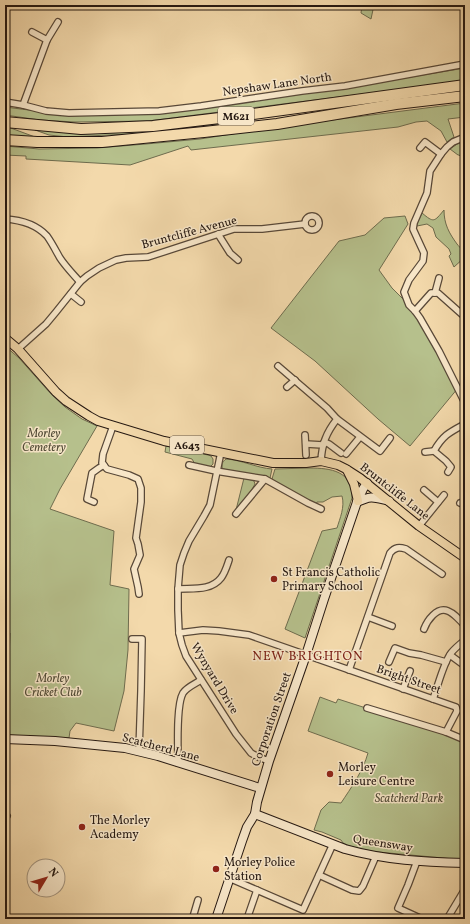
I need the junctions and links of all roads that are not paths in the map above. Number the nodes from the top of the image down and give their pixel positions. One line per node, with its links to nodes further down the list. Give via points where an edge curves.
1 (58, 22): 3 (street)
2 (32, 32): 3 (street)
3 (47, 40): 8 (street)
4 (465, 64): 8 (street, Nepshaw Lane North, via 345,86 158,111 46,111)
5 (465, 85): 9 (highway, M621, via 153,126 81,129)
6 (465, 96): 11 (highway, M621, via 396,104 278,124 102,142)
7 (5, 102): 8 (street, Nepshaw Lane North)
8 (23, 105)
9 (5, 122)
10 (465, 137): 13 (street, via 453,142)
11 (5, 140)
12 (420, 148): 13 (street, via 425,142)
13 (441, 154): 23 (street, via 430,171 427,193 413,229 424,252 422,262 404,292 409,305)
14 (5, 219): 19 (street, via 28,223 40,230)
15 (305, 224): 16 (street, Bruntcliffe Avenue, via 234,229)
16 (218, 234): 17 (street); 19 (street, Bruntcliffe Avenue, via 154,255 116,260 99,268)
17 (238, 260)
18 (439, 278): 21 (street)
19 (80, 282): 20 (street, Bruntcliffe Avenue)
20 (71, 294): 22 (street); 26 (street, Bruntcliffe Avenue, via 46,324)
21 (435, 294): 23 (street, via 431,293); 24 (street, via 438,293)
22 (81, 302)
23 (416, 311): 30 (street)
24 (465, 317)
25 (5, 338): 26 (main road, Bruntcliffe Lane / A643)
26 (18, 349): 33 (main road, Bruntcliffe Lane / A643, via 56,392 89,416)
27 (278, 366): 28 (street)
28 (295, 380): 29 (street); 31 (street)
29 (287, 388)
30 (465, 402)
31 (337, 419): 35 (street); 37 (street)
32 (465, 424): 39 (street, via 446,434)
33 (113, 426): 40 (main road, Bruntcliffe Lane / A643, via 164,441); 44 (street, via 103,454)
34 (305, 435): 38 (street)
35 (360, 437): 36 (street, via 380,451); 37 (street, via 344,453)
36 (390, 438)
37 (323, 443): 38 (street); 43 (street)
38 (306, 444): 42 (street)
39 (434, 451): 41 (street); 48 (street, via 451,467)
40 (221, 452): 43 (main road, Bruntcliffe Lane / A643, via 273,463); 47 (street, Wynyard Drive)
41 (425, 452)
42 (306, 455)
43 (321, 461): 46 (main road, Bruntcliffe Lane / A643)
44 (104, 465): 53 (street, via 92,473 84,498); 64 (street, via 107,469 138,479 141,488 136,538 140,555 134,569)
45 (189, 465): 47 (street)
46 (346, 469): 50 (main road, Bruntcliffe Lane / A643); 54 (main road, via 354,484)
47 (216, 471): 49 (street); 63 (street, Wynyard Drive, via 210,505 189,541 180,565)
48 (448, 472)
49 (265, 479): 57 (street); 58 (street)
50 (367, 483): 54 (main road, Corporation Street); 55 (main road, Bruntcliffe Lane / A643)
51 (424, 490): 56 (street)
52 (444, 495): 56 (street)
53 (94, 502)
54 (357, 502): 55 (main road, via 371,497); 73 (main road, Corporation Street)
55 (390, 502): 59 (main road, Bruntcliffe Lane / A643)
56 (438, 502): 59 (street)
57 (321, 509)
58 (236, 514)
59 (419, 526): 60 (main road, Bruntcliffe Lane / A643)
60 (465, 558)
61 (229, 560): 63 (street, via 220,578 213,585)
62 (442, 574): 65 (street, via 411,551 396,548 390,553)
63 (178, 589): 69 (street, Wynyard Drive)
64 (139, 594)
65 (368, 617): 66 (street); 77 (street)
66 (392, 626)
67 (465, 626): 68 (street, via 443,610 430,618)
68 (424, 629)
69 (179, 633): 73 (street, Bright Street, via 203,630 249,635); 79 (street, Wynyard Drive, via 186,656)
70 (132, 639): 86 (street, via 142,639)
71 (465, 640): 72 (street)
72 (450, 655): 75 (street); 76 (street)
73 (306, 656): 77 (street, Bright Street); 87 (main road, Corporation Street)
74 (389, 662): 75 (street, via 395,648)
75 (446, 662): 81 (street)
76 (465, 666)
77 (349, 670): 80 (street, Bright Street)
78 (410, 671): 80 (street)
79 (201, 680): 87 (street, Wynyard Drive, via 251,753); 88 (street, via 188,688 180,700)
80 (403, 689): 81 (street, Bright Street)
81 (433, 699): 83 (street, Bright Street, via 457,709)
82 (367, 708): 83 (street)
83 (446, 732): 85 (street)
84 (5, 739): 86 (main road, Scatcherd Lane, via 67,742)
85 (465, 740)
86 (139, 751): 88 (main road, Scatcherd Lane)
87 (269, 761): 89 (main road, Corporation Street)
88 (178, 763): 89 (main road, Scatcherd Lane)
89 (260, 788): 90 (main road, Corporation Street)
90 (255, 814): 91 (main road, Queensway); 96 (main road, Corporation Street, via 244,834)
91 (333, 844): 92 (main road, Queensway); 95 (street)
92 (376, 856): 93 (main road, Queensway); 95 (street, via 359,891)
93 (417, 861): 94 (main road, Queensway); 104 (street, via 398,908)
94 (465, 863)
95 (319, 875): 98 (street, via 303,910)
96 (229, 878): 98 (street); 102 (main road, Corporation Street)
97 (465, 889): 105 (street)
98 (257, 890): 103 (street)
99 (198, 900): 100 (street)
100 (192, 918): 101 (street)
101 (200, 919)
102 (216, 919)
103 (248, 919)
104 (422, 919)
105 (447, 919)

